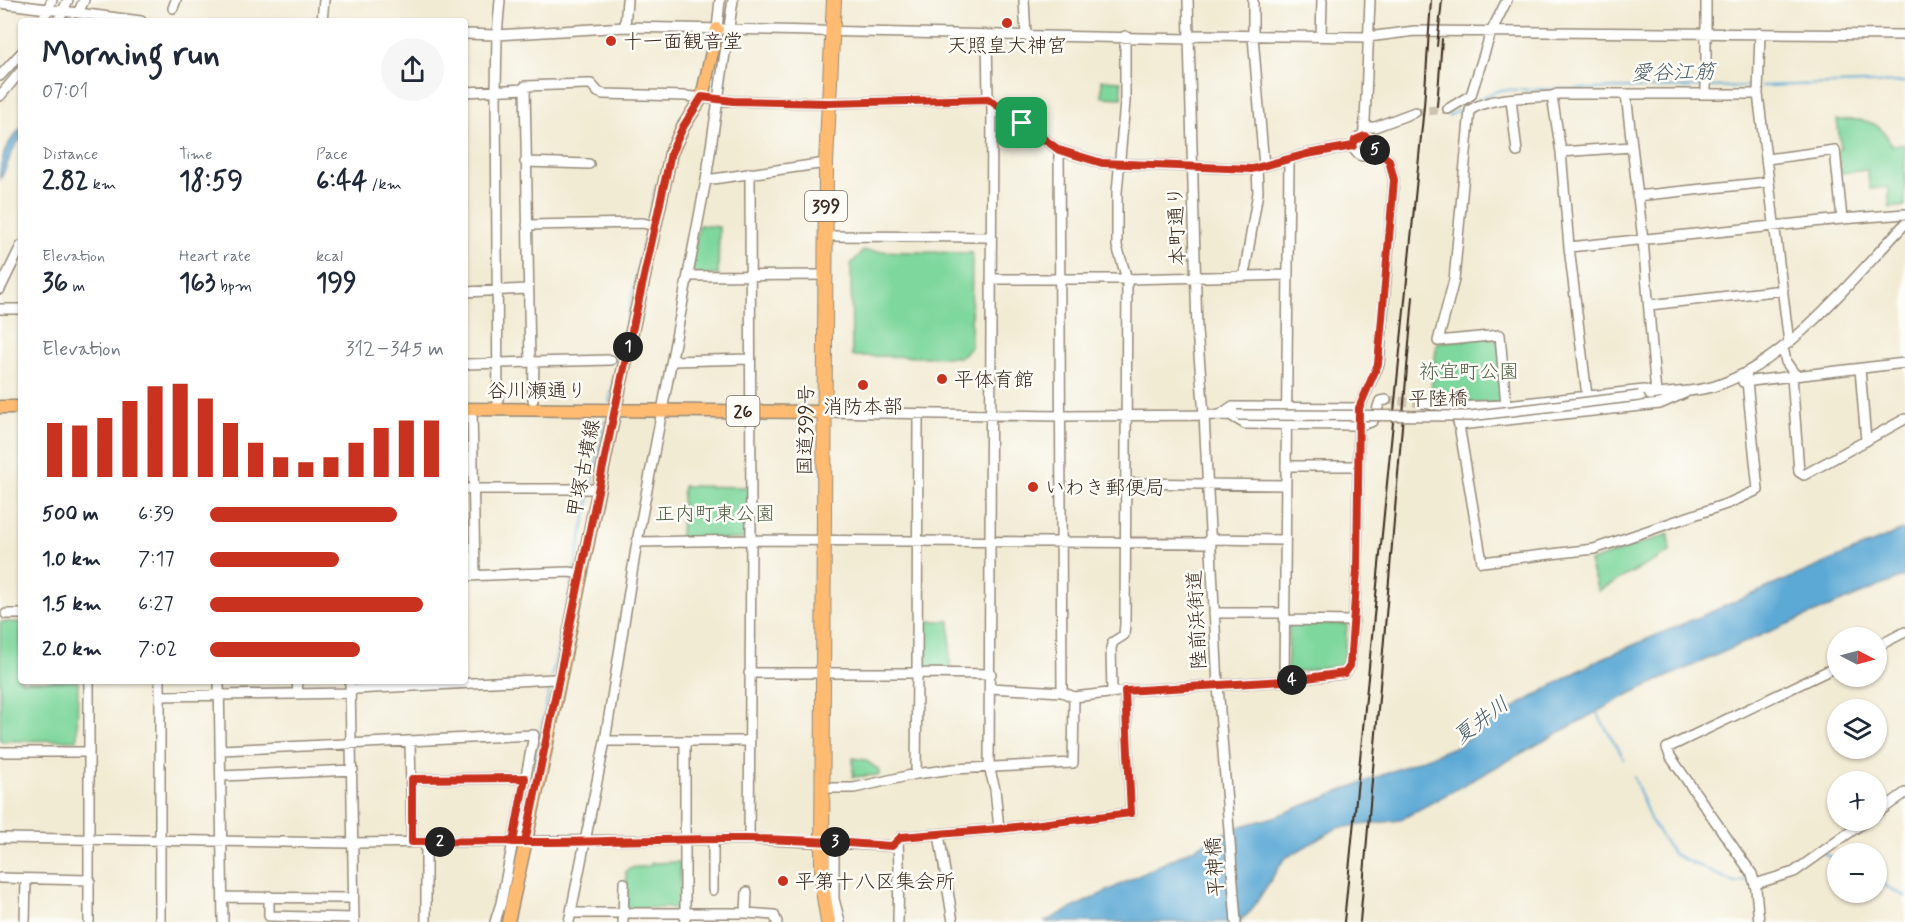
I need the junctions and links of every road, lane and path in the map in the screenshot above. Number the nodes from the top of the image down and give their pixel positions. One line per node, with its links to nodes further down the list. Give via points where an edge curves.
1 (68, 0): 18 (street)
2 (84, 0): 19 (street)
3 (324, 0): 23 (street)
4 (500, 0): 30 (street)
5 (627, 0): 24 (street)
6 (720, 0): 25 (street)
7 (733, 0): 25 (street)
8 (834, 0): 26 (highway, 国道399号 / 399)
9 (1024, 0): 34 (street)
10 (1188, 0): 39 (street, 本町通り)
11 (1253, 0): 37 (street)
12 (1322, 0): 36 (street)
13 (1370, 0): 38 (street)
14 (1507, 0): 27 (street)
15 (1706, 0): 31 (street)
16 (0, 3): 17 (street)
17 (50, 4): 18 (street); 20 (street)
18 (63, 11): 19 (street); 21 (street)
19 (80, 14): 22 (street)
20 (43, 18)
21 (59, 18)
22 (115, 18)
23 (322, 18)
24 (625, 27): 25 (street); 30 (street)
25 (723, 29): 26 (street); 52 (main road, 甲塚古墳線); 53 (street)
26 (832, 32): 32 (street); 57 (highway, 国道399号 / 399)
27 (1491, 32): 31 (street); 38 (street, via 1415,30); 56 (street)
28 (1760, 33): 31 (street); 33 (street); 45 (street)
29 (468, 34): 30 (street)
30 (497, 34): 47 (street)
31 (1706, 34): 44 (street)
32 (987, 35): 34 (street); 55 (street)
33 (1905, 35)
34 (1026, 36): 35 (street)
35 (1125, 36): 39 (street); 72 (street)
36 (1321, 36): 37 (street); 38 (street)
37 (1253, 37): 39 (street, via 1196,35); 74 (street)
38 (1368, 37): 60 (street)
39 (1190, 39): 73 (street, 本町通り)
40 (18, 56): 42 (street)
41 (18, 74): 43 (street)
42 (0, 77): 43 (street)
43 (9, 84): 50 (street)
44 (1706, 88): 45 (street); 49 (street)
45 (1758, 88): 67 (street)
46 (525, 89): 47 (street); 52 (street, via 591,84 603,94); 69 (street)
47 (496, 91): 48 (street); 102 (street)
48 (468, 92)
49 (1626, 94): 51 (street); 62 (street)
50 (0, 96)
51 (1552, 96): 54 (street); 66 (street)
52 (702, 97): 53 (street); 83 (main road, 甲塚古墳線, via 671,153)
53 (719, 99): 57 (street); 76 (street)
54 (1511, 99): 56 (street); 65 (street)
55 (990, 100): 57 (street); 64 (street); 86 (street)
56 (1475, 100): 58 (street); 124 (street, via 1470,110 1454,280 1438,340 1500,335)
57 (829, 103): 70 (highway, 国道399号 / 399)
58 (1448, 109)
59 (1415, 112): 60 (street)
60 (1364, 132): 61 (street); 63 (street)
61 (1353, 146): 63 (street, via 1364,157); 68 (street)
62 (1631, 147): 66 (street); 78 (street)
63 (1374, 149): 129 (street, via 1389,160 1394,180 1378,364)
64 (1059, 150): 72 (street, via 1092,161); 98 (street)
65 (1517, 152)
66 (1561, 152): 88 (street)
67 (1767, 159): 77 (street); 80 (street, via 1835,150)
68 (1289, 160): 74 (street); 91 (street)
69 (525, 162): 71 (street); 82 (street)
70 (826, 163): 75 (street); 85 (highway, 国道399号 / 399)
71 (589, 164)
72 (1121, 164): 73 (street); 97 (street, via 1117,246)
73 (1192, 167): 74 (street); 95 (street, 本町通り)
74 (1261, 167): 93 (street)
75 (750, 173): 76 (street); 94 (street)
76 (706, 180): 92 (street)
77 (1768, 182): 78 (street); 84 (street)
78 (1637, 196): 87 (street)
79 (1905, 214): 80 (street)
80 (1842, 219): 84 (street)
81 (1905, 224): 107 (street)
82 (527, 225): 83 (street); 100 (street)
83 (654, 226): 131 (main road, 甲塚古墳線)
84 (1773, 226): 87 (street); 101 (street)
85 (825, 236): 86 (street); 90 (highway, 国道399号 / 399)
86 (991, 237): 96 (street)
87 (1643, 240): 88 (street); 104 (street)
88 (1569, 247): 120 (street)
89 (18, 252): 99 (street)
90 (825, 275): 94 (street); 135 (highway, 国道399号 / 399)
91 (1287, 275): 93 (street); 127 (street)
92 (689, 276): 94 (street); 110 (street)
93 (1244, 276): 95 (street)
94 (749, 277): 108 (street)
95 (1195, 277): 97 (street); 138 (street, 本町通り)
96 (991, 279): 98 (street); 137 (street)
97 (1127, 279): 98 (street); 141 (street)
98 (1059, 280): 140 (street)
99 (0, 289)
100 (528, 289): 102 (street); 112 (street)
101 (1783, 290): 104 (street); 107 (street)
102 (498, 291): 103 (street); 111 (street)
103 (468, 292)
104 (1649, 305): 119 (street)
105 (0, 309): 106 (street)
106 (18, 309)
107 (1786, 345): 116 (street, via 1786,362); 117 (street)
108 (750, 359): 110 (street); 134 (street)
109 (611, 360): 112 (street)
110 (673, 361): 133 (street)
111 (498, 362): 112 (street); 114 (street); 130 (street)
112 (532, 362): 121 (street)
113 (1905, 363): 115 (street)
114 (468, 364)
115 (1860, 369): 116 (street); 146 (street)
116 (1794, 376): 117 (street); 146 (street, via 1798,472 1804,475)
117 (1747, 377): 118 (street); 145 (street, via 1758,490 1594,549 1482,562)
118 (1685, 393): 119 (street); 145 (street, via 1659,404)
119 (1656, 394): 120 (street, via 1644,390); 139 (street, 平陸橋, bridge, via 1470,417)
120 (1587, 396): 124 (street)
121 (534, 400)
122 (1386, 400): 144 (street, via 1380,401 1373,423)
123 (1422, 404): 128 (street)
124 (1506, 405): 128 (street)
125 (0, 407): 126 (main road)
126 (18, 407)
127 (1286, 407): 129 (street); 139 (street, via 1231,407); 143 (street)
128 (1453, 407): 145 (street)
129 (1359, 408): 144 (street)
130 (498, 409): 131 (main road, 谷川瀬通り / 26); 132 (main road, 谷川瀬通り / 26)
131 (615, 409): 133 (main road, 谷川瀬通り / 26); 152 (main road, 甲塚古墳線)
132 (469, 410): 153 (street)
133 (661, 411): 134 (main road, 谷川瀬通り / 26); 160 (street)
134 (750, 411): 135 (main road, 谷川瀬通り / 26); 154 (street)
135 (825, 412): 136 (street, 平陸橋); 155 (highway, 国道399号 / 399)
136 (918, 415): 137 (street, 平陸橋); 157 (street)
137 (991, 415): 140 (street, 平陸橋); 158 (street)
138 (1204, 415): 139 (street, 平陸橋); 141 (street, 平陸橋); 150 (street, 陸前浜街道)
139 (1229, 415): 143 (street, via 1245,424)
140 (1059, 416): 141 (street, 平陸橋); 161 (street)
141 (1127, 416): 149 (street)
142 (1905, 419): 146 (street)
143 (1286, 425): 144 (street); 148 (street)
144 (1358, 425): 147 (street)
145 (1459, 425)
146 (1866, 441)
147 (1358, 465): 148 (street); 169 (street)
148 (1286, 466): 151 (street)
149 (1126, 483): 150 (street); 162 (street)
150 (1207, 485): 151 (street); 159 (street, 陸前浜街道)
151 (1286, 485): 156 (street)
152 (593, 488): 153 (street); 163 (main road, 甲塚古墳線)
153 (469, 489): 164 (street)
154 (751, 540): 155 (street); 160 (street); 173 (street)
155 (823, 540): 157 (street); 175 (highway, 国道399号 / 399)
156 (1285, 540): 159 (street); 168 (street)
157 (918, 541): 158 (street); 174 (street)
158 (991, 541): 161 (street); 176 (street)
159 (1209, 541): 162 (street); 165 (street, 陸前浜街道)
160 (636, 542): 197 (street)
161 (1060, 542): 162 (street); 189 (street)
162 (1125, 542): 191 (street, via 1125,624 1124,635 1111,648)
163 (576, 574): 164 (street); 177 (main road, 甲塚古墳線)
164 (470, 576)
165 (1214, 613): 168 (street); 186 (street, 陸前浜街道)
166 (6, 614): 167 (street)
167 (18, 614)
168 (1285, 616): 169 (street); 178 (street)
169 (1354, 621): 178 (street, via 1350,666 1345,673)
170 (1905, 632): 171 (street)
171 (1887, 641)
172 (1827, 671): 233 (street, via 1667,748)
173 (749, 673): 175 (street); 199 (street)
174 (917, 673): 175 (street); 176 (street); 207 (street)
175 (823, 674): 210 (highway, 国道399号 / 399)
176 (991, 674): 187 (street)
177 (554, 680): 179 (street); 206 (main road, 甲塚古墳線)
178 (1284, 681): 186 (street)
179 (468, 682)
180 (89, 684): 203 (street)
181 (160, 684): 194 (street)
182 (219, 684): 193 (street)
183 (297, 684): 192 (street)
184 (350, 684): 190 (street)
185 (408, 684): 190 (street, via 355,689)
186 (1218, 685): 188 (street, 陸前浜街道); 258 (street, 平神橋)
187 (990, 688): 189 (street); 204 (street)
188 (1125, 691): 191 (street, 陸前浜街道); 213 (street, via 1131,813)
189 (1062, 692): 195 (street)
190 (350, 693): 192 (street); 200 (street)
191 (1112, 693): 195 (street, 陸前浜街道)
192 (298, 694): 193 (street)
193 (220, 695): 194 (street); 201 (street)
194 (160, 696): 221 (street)
195 (1074, 697): 204 (street, via 1073,764)
196 (410, 741): 200 (street); 206 (street, via 534,735); 209 (street)
197 (605, 741): 198 (street); 222 (street)
198 (685, 741): 199 (street); 219 (street)
199 (749, 741): 217 (street)
200 (351, 744): 201 (street); 205 (street)
201 (221, 750): 208 (street)
202 (0, 752): 203 (street)
203 (88, 752): 218 (street)
204 (989, 767): 207 (street); 213 (street)
205 (353, 770): 208 (street); 229 (street)
206 (531, 773): 209 (street); 226 (main road, 甲塚古墳線)
207 (916, 774): 210 (street, via 854,788)
208 (222, 776): 223 (street)
209 (412, 779): 224 (street)
210 (822, 788): 227 (highway, 国道399号 / 399)
211 (1905, 793): 212 (street)
212 (1887, 806)
213 (999, 829): 215 (street)
214 (1852, 831): 233 (street, via 1794,872)
215 (939, 834): 228 (street, via 901,837); 257 (street)
216 (0, 838): 218 (street)
217 (749, 838): 220 (street); 227 (street)
218 (89, 839): 221 (street); 232 (street)
219 (684, 839): 220 (street); 222 (street); 244 (street)
220 (713, 839): 235 (street)
221 (160, 840): 223 (street); 248 (street)
222 (587, 840): 226 (street); 242 (street)
223 (223, 841): 229 (street); 239 (street)
224 (412, 842): 225 (street); 229 (street)
225 (426, 842): 226 (street); 250 (street)
226 (519, 842): 237 (main road, 甲塚古墳線)
227 (828, 842): 228 (street, via 892,846); 254 (highway, 国道399号 / 399, via 822,861); 255 (street)
228 (898, 842): 256 (street)
229 (351, 843): 240 (street)
230 (0, 878): 231 (street)
231 (26, 879): 232 (street); 246 (street)
232 (90, 879): 247 (street)
233 (1754, 881): 259 (street)
234 (624, 883): 243 (street)
235 (713, 890)
236 (747, 892): 241 (street)
237 (509, 894): 251 (street); 252 (main road, 甲塚古墳線)
238 (269, 896): 239 (street); 240 (street); 245 (street, via 269,916)
239 (223, 897): 249 (street)
240 (352, 898): 245 (street)
241 (746, 914): 244 (street); 253 (street, via 774,915)
242 (570, 917): 243 (street)
243 (623, 917): 244 (street)
244 (685, 918)
245 (353, 920)
246 (25, 922)
247 (89, 922)
248 (160, 922)
249 (223, 922)
250 (426, 922)
251 (495, 922)
252 (508, 922)
253 (777, 922)
254 (828, 922)
255 (840, 922)
256 (898, 922)
257 (953, 922)
258 (1236, 922)
259 (1759, 922)

